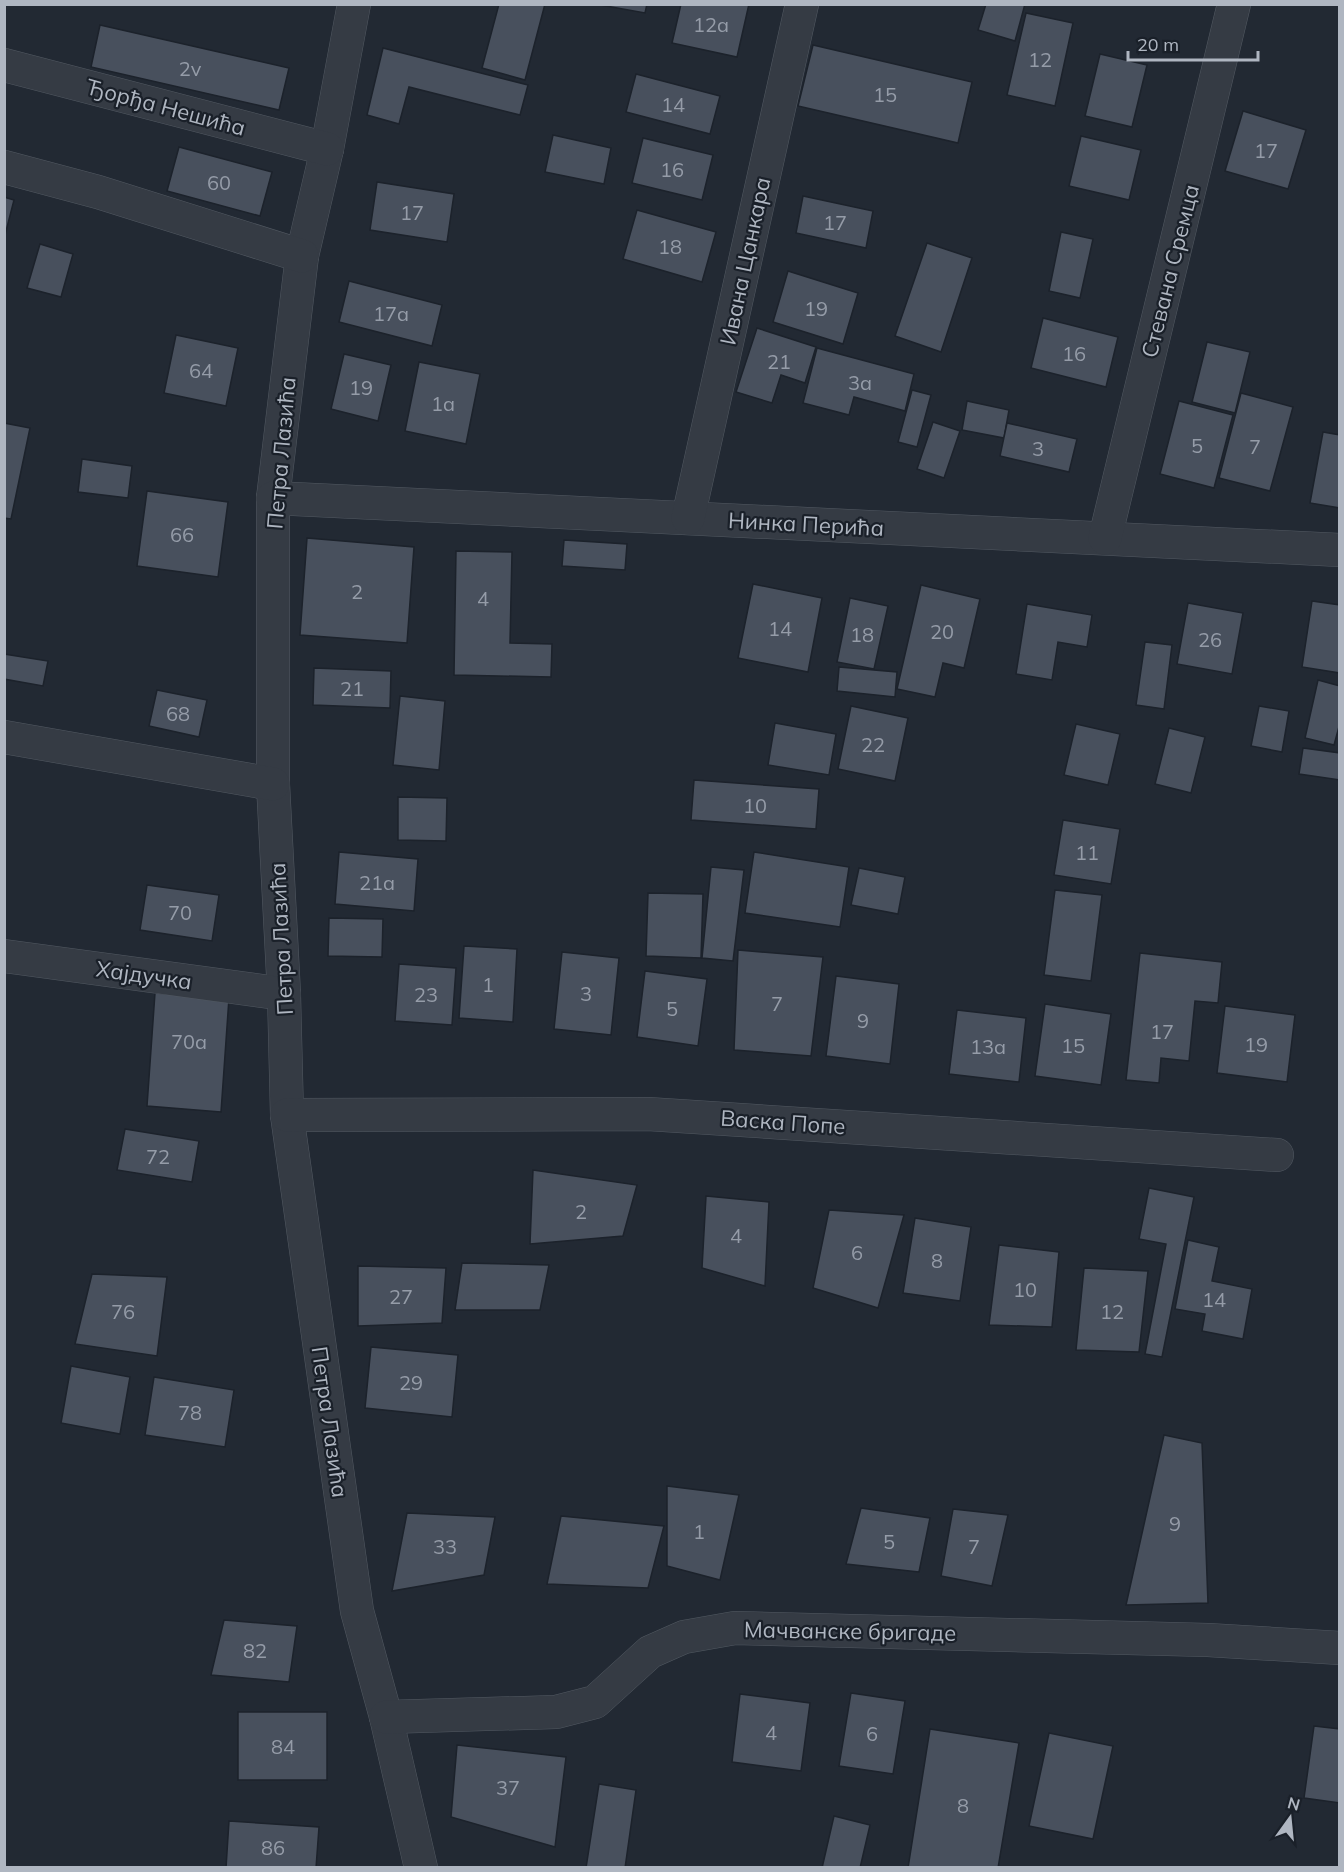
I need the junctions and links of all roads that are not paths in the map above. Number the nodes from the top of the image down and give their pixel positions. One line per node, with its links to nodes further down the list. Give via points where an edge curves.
1 (354, 4): 5 (street, Петра Лазића)
2 (802, 4): 9 (street, Ивана Цанкара)
3 (1234, 4): 10 (street, Стевана Сремца)
4 (4, 65): 5 (street, Ђорђа Нешића)
5 (327, 149): 7 (street, Петра Лазића)
6 (4, 167): 7 (street)
7 (302, 256): 8 (street, Петра Лазића)
8 (273, 498): 9 (street, Нинка Перића); 13 (street, Петра Лазића)
9 (688, 518): 10 (street, Нинка Перића)
10 (1105, 538): 11 (street, Нинка Перића)
11 (1340, 550)
12 (4, 737): 13 (street)
13 (273, 784): 15 (street, Петра Лазића)
14 (4, 956): 15 (street, Хајдучка)
15 (284, 994): 16 (street, Петра Лазића)
16 (287, 1115): 17 (street, Васка Попе, via 648,1114); 19 (street, Петра Лазића, via 357,1611)
17 (1277, 1155)
18 (1340, 1648): 19 (street, Мачванске бригаде, via 1208,1640 735,1628 684,1637 650,1652 595,1702 556,1712)
19 (386, 1717): 20 (street, Петра Лазића)
20 (421, 1868)

